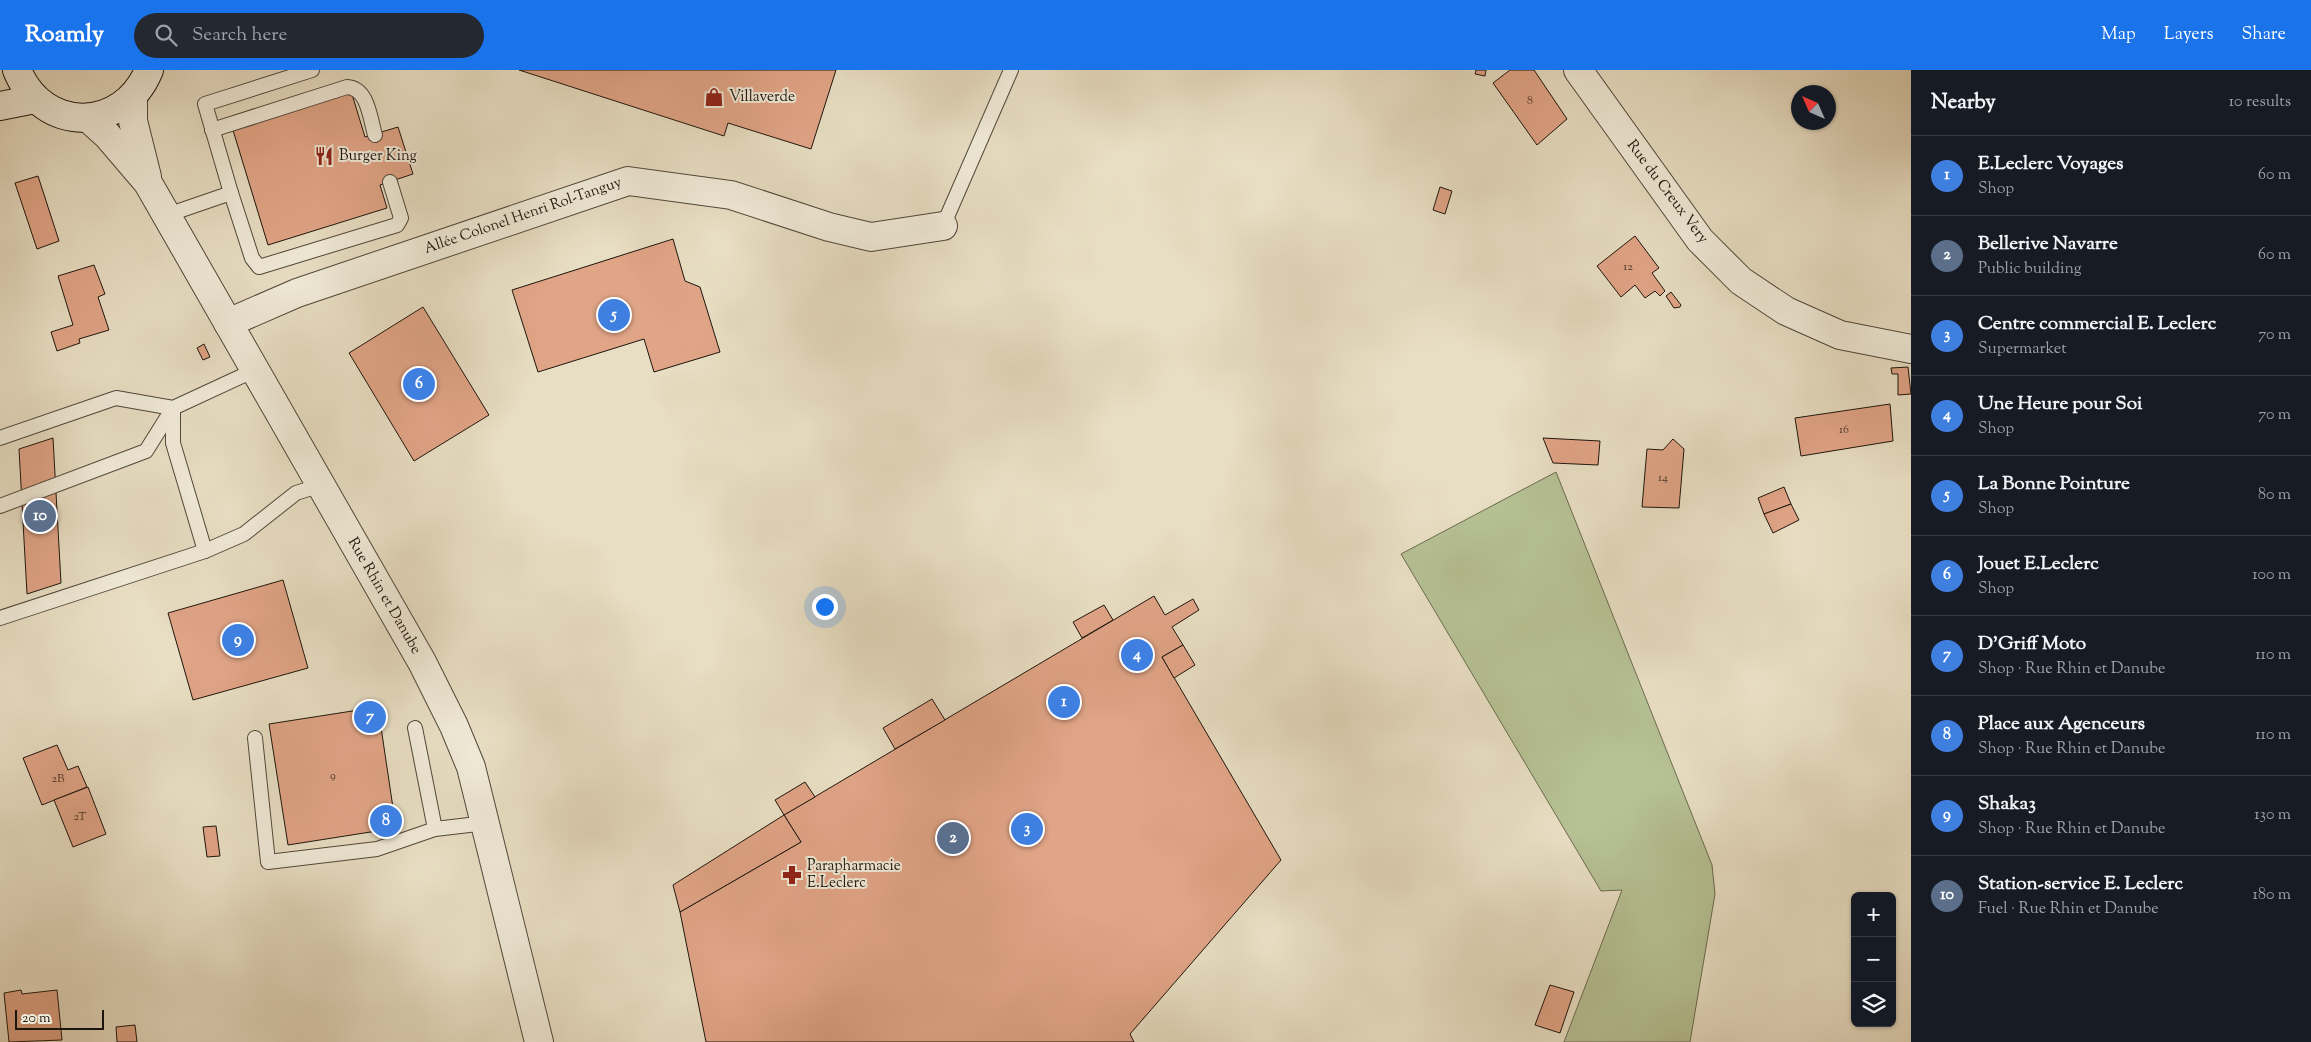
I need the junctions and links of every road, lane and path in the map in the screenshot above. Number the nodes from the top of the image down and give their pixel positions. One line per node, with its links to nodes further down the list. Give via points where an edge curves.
1 (17, 70): 7 (street)
2 (149, 70): 6 (street, via 144,84)
3 (312, 70): 10 (lane, via 205,104)
4 (1011, 70): 16 (lane)
5 (1578, 70): 18 (street, Rue du Creux Very, via 1700,240 1741,281 1786,311 1840,335)
6 (133, 97): 9 (street, via 112,111); 13 (street, Rue Rhin et Danube, via 133,121)
7 (35, 99): 8 (street); 9 (street, via 50,110)
8 (0, 106)
9 (88, 118): 13 (street, Rue Rhin et Danube)
10 (212, 130): 11 (lane, via 346,87 355,88 362,94); 14 (lane)
11 (375, 135)
12 (390, 182): 14 (lane, via 401,218 397,225 259,266 252,258)
13 (148, 183): 15 (street, Rue Rhin et Danube)
14 (231, 193): 15 (lane)
15 (167, 215): 17 (street, Rue Rhin et Danube)
16 (943, 226): 17 (street, Allée Colonel Henri Rol-Tanguy, via 871,237 731,196 628,181 297,293)
17 (228, 323): 19 (street, Rue Rhin et Danube)
18 (1911, 349)
19 (255, 370): 20 (lane); 22 (street, Rue Rhin et Danube)
20 (173, 408): 21 (lane, via 116,398); 23 (lane, via 146,451); 24 (lane, via 172,443)
21 (0, 438)
22 (321, 485): 24 (lane, via 296,493 244,534); 29 (street, Rue Rhin et Danube, via 422,662 454,726 471,768)
23 (0, 506)
24 (205, 551): 26 (lane)
25 (0, 614): 26 (lane)
26 (0, 618)
27 (414, 728): 30 (lane)
28 (255, 738): 30 (lane, via 268,862 377,849)
29 (486, 823): 30 (lane); 31 (street, Rue Rhin et Danube)
30 (435, 829)
31 (539, 1042)

